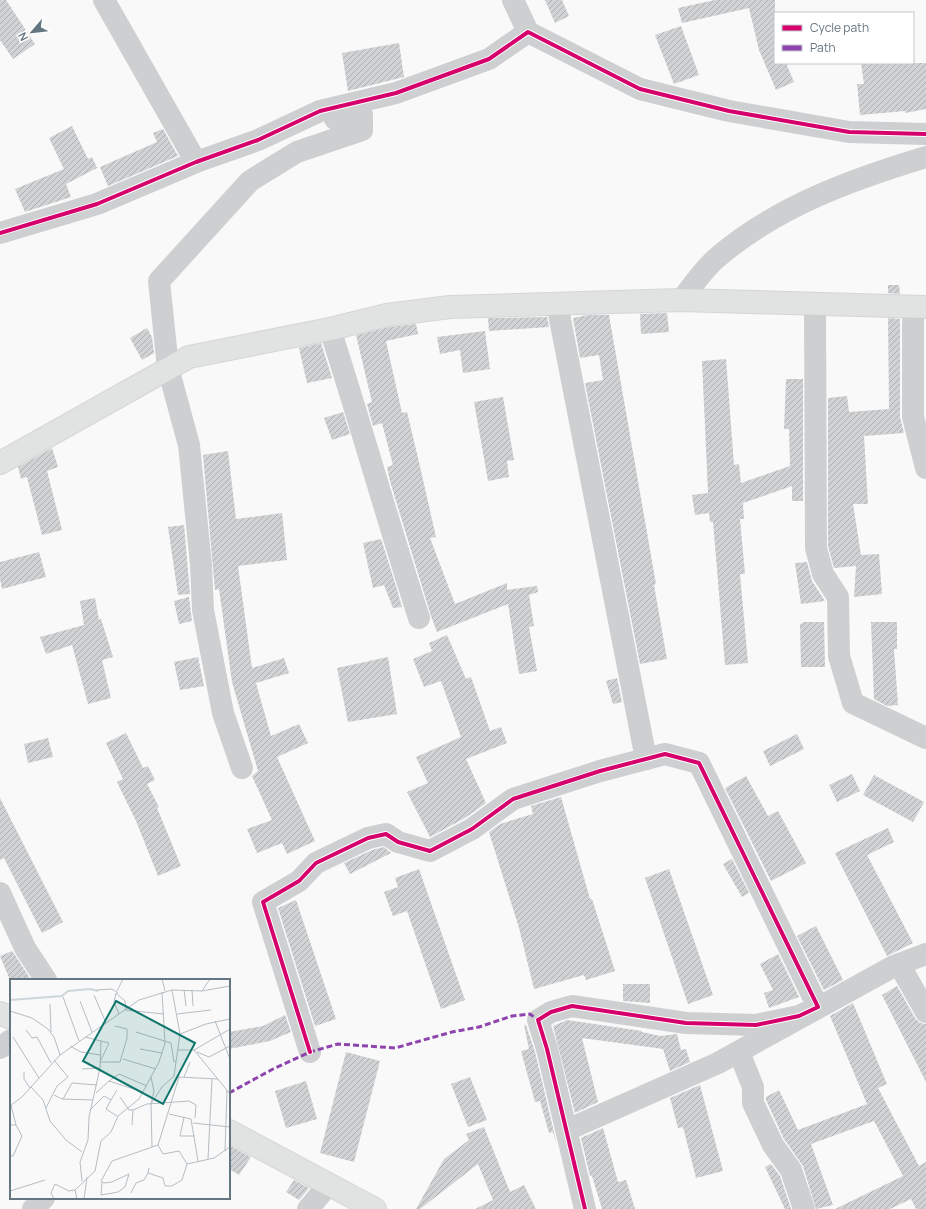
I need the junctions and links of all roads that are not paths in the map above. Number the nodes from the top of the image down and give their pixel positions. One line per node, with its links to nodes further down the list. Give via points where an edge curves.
1 (104, 0): 7 (street)
2 (513, 0): 3 (street)
3 (528, 32): 4 (street, via 489,58 396,92 320,111); 5 (street, via 640,89 729,110 850,132)
4 (283, 128): 7 (street, via 258,140); 14 (street, via 362,115 362,130 297,152 250,181 159,282)
5 (926, 134)
6 (926, 157): 9 (street, via 829,189 759,227 718,257)
7 (196, 162): 8 (street, via 97,204)
8 (0, 233)
9 (681, 300): 10 (street); 11 (street)
10 (557, 304): 13 (street, via 450,307 388,315); 19 (street)
11 (815, 304): 12 (street); 18 (street, via 816,548 824,574 838,597 839,656 853,703)
12 (919, 307): 16 (street, via 913,417)
13 (330, 329): 14 (street, via 189,357); 17 (street)
14 (168, 368): 15 (street); 20 (street, via 189,445 204,610 222,713)
15 (0, 463)
16 (926, 468)
17 (419, 618)
18 (926, 738)
19 (646, 759): 30 (street, via 513,799 472,829 430,851 398,842 386,834 368,838 316,863 299,881 263,902); 32 (street, via 665,754 700,763 818,1006 799,1016 756,1025 686,1023 572,1006 551,1012 538,1020)
20 (242, 768)
21 (0, 893): 24 (street, via 25,948)
22 (926, 954): 23 (street)
23 (900, 964): 25 (street); 31 (street)
24 (45, 979)
25 (926, 1012)
26 (0, 1013): 27 (street)
27 (10, 1018)
28 (10, 1041): 29 (street)
29 (0, 1048)
30 (310, 1052)
31 (739, 1052): 32 (street); 40 (street, via 753,1087 753,1103 773,1145 791,1170)
32 (567, 1130): 39 (street)
33 (230, 1132): 34 (street)
34 (329, 1184): 37 (street); 38 (street)
35 (43, 1199): 36 (street)
36 (33, 1209)
37 (308, 1209)
38 (375, 1209)
39 (586, 1209)
40 (804, 1209)

